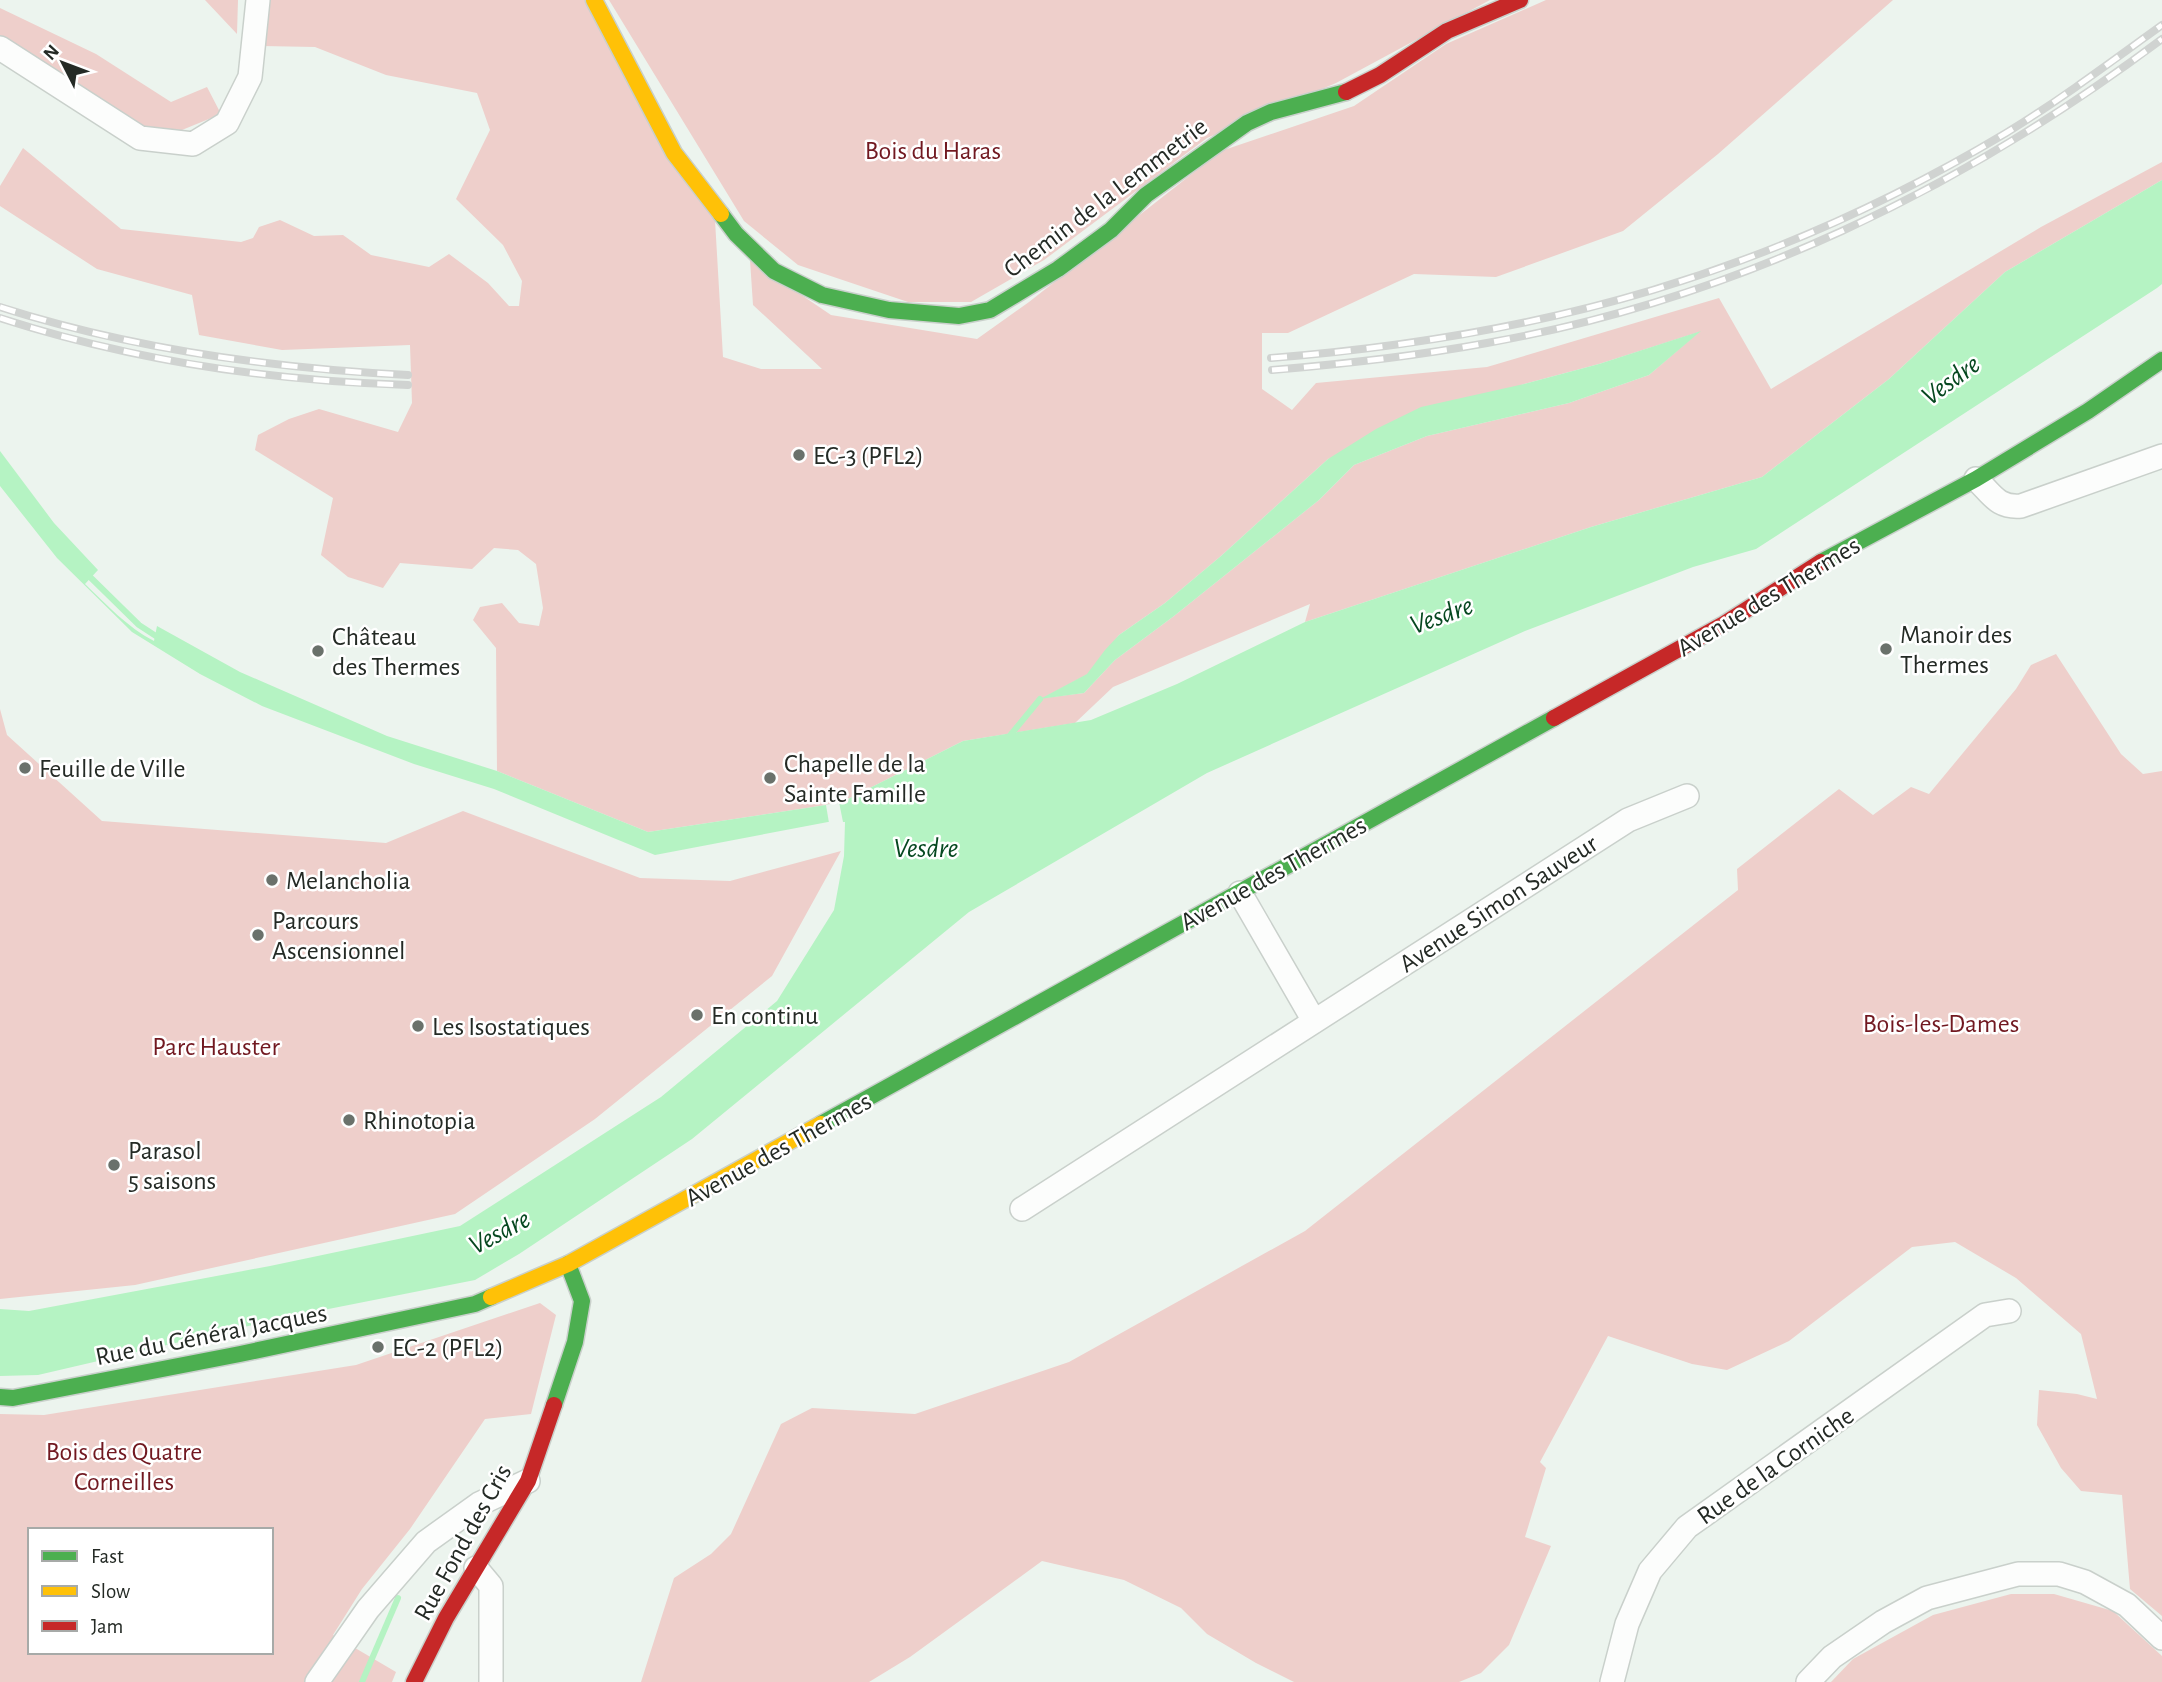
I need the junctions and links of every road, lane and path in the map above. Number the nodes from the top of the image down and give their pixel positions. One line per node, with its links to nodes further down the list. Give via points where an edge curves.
1 (258, 0): 4 (street, via 250,78 227,123 193,144 140,138)
2 (594, 0): 3 (main road, Chemin de la Lemmetrie, via 674,153 736,234 774,271 822,295 890,310 959,316 990,310 1058,269 1111,230 1146,195 1247,123 1270,111 1350,91 1447,31)
3 (1520, 0)
4 (0, 48)
5 (2162, 360): 8 (main road, Avenue des Thermes)
6 (2162, 456): 8 (street, via 2021,506 2001,504)
7 (2043, 459): 8 (main road, Avenue des Thermes)
8 (1976, 479): 10 (main road, Avenue des Thermes, via 1865,537 1724,624)
9 (1688, 796): 11 (street, Avenue Simon Sauveur, via 1628,820)
10 (1240, 892): 11 (street); 13 (main road, Avenue des Thermes)
11 (1314, 1021): 12 (street, Avenue Simon Sauveur)
12 (1023, 1209)
13 (568, 1264): 15 (main road, Avenue des Thermes, via 475,1304); 17 (main road, Rue Fond des Cris, via 582,1301 575,1342)
14 (2009, 1311): 23 (street, Rue de la Corniche, via 1985,1315 1687,1527 1650,1571 1627,1625)
15 (430, 1314): 16 (main road, Rue du Général Jacques, via 61,1389)
16 (0, 1397)
17 (528, 1481): 18 (main road, Rue Fond des Cris); 20 (street, via 479,1504 426,1542 368,1609)
18 (476, 1568): 21 (main road, Rue Fond des Cris); 22 (street, via 491,1586)
19 (2162, 1638): 24 (street, via 2127,1605 2085,1582 2059,1574 2018,1574 1927,1598 1832,1657)
20 (317, 1682)
21 (414, 1682)
22 (491, 1682)
23 (1612, 1682)
24 (1808, 1682)

